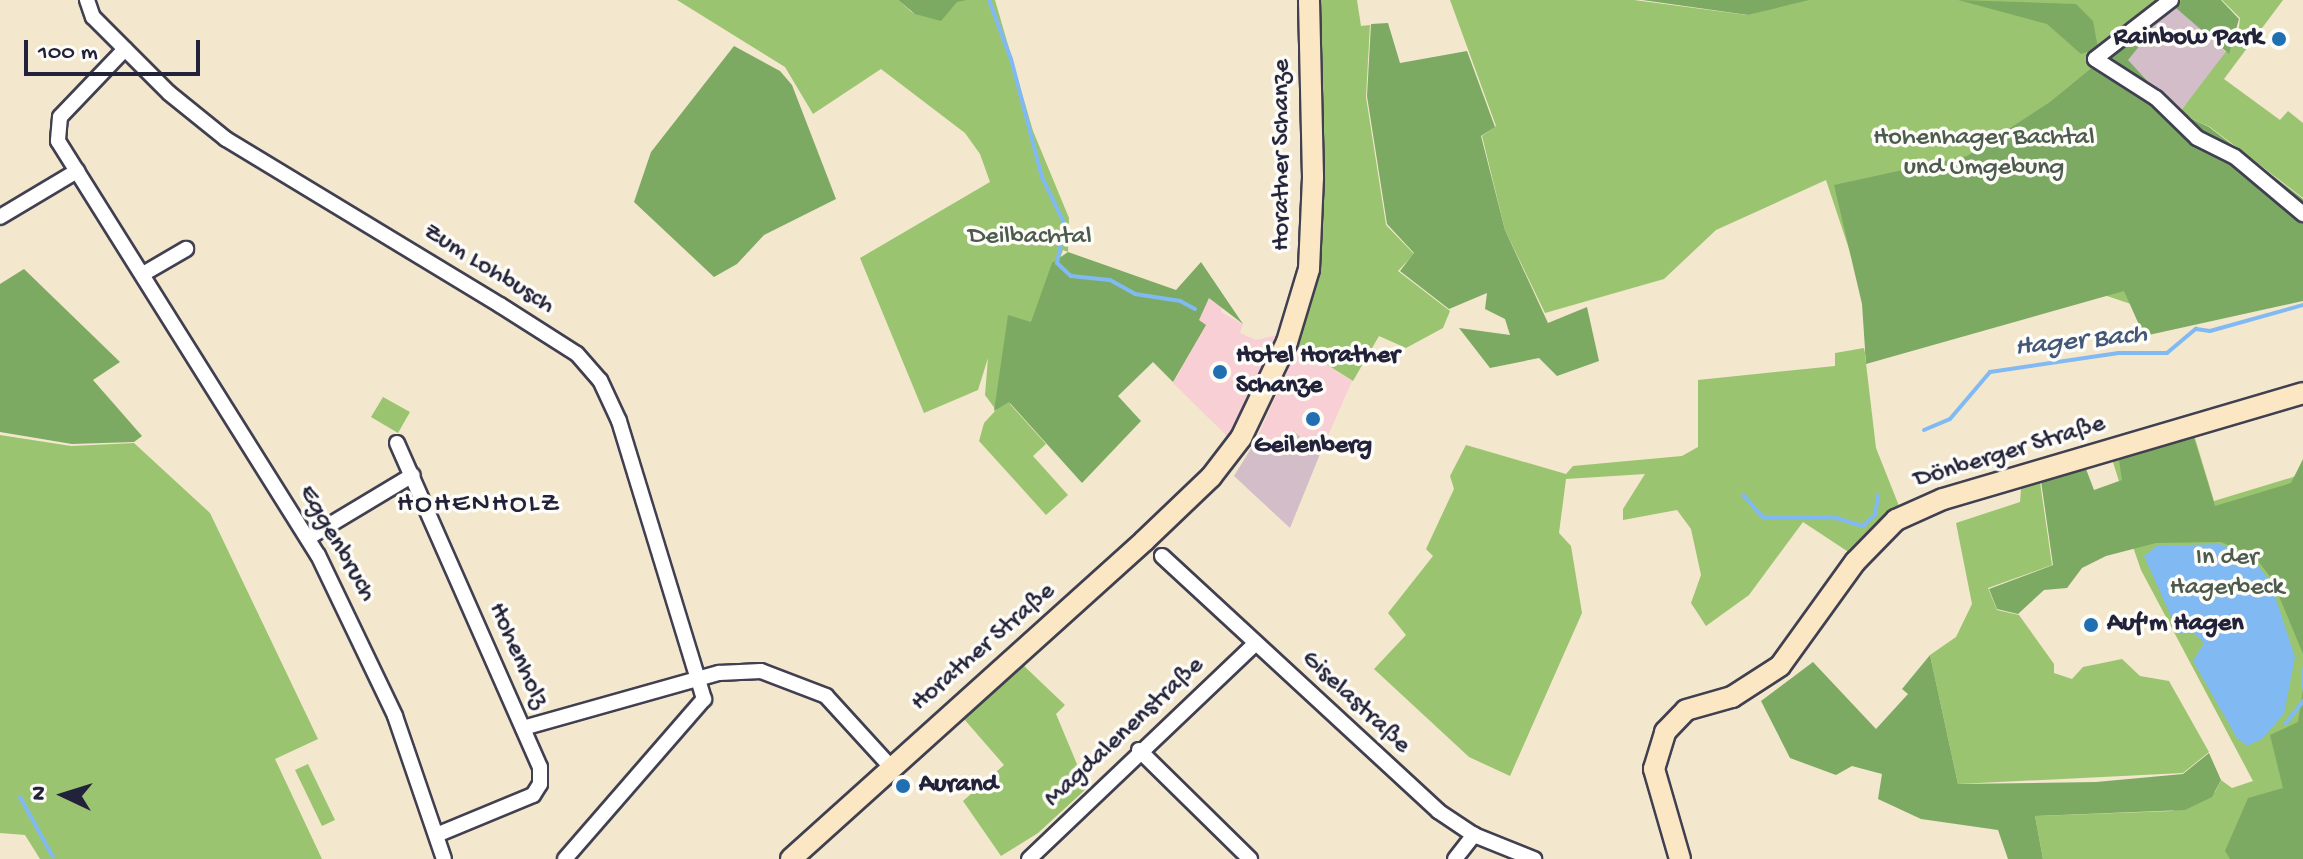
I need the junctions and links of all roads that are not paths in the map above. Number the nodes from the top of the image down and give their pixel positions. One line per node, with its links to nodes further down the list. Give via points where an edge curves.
1 (87, 0): 4 (street, Zum Lohbusch, via 93,17)
2 (1309, 0): 13 (main road, Horather Schanze, via 1309,269 1287,342 1256,410)
3 (2171, 0): 6 (street, via 2095,59 2156,98 2197,138 2235,157)
4 (125, 49): 5 (street, Eggenbruch, via 60,117 58,141); 17 (street, Zum Lohbusch, via 169,93 260,162 407,247 592,369 619,421)
5 (77, 171): 7 (street); 9 (street, Eggenbruch)
6 (2303, 214)
7 (0, 217)
8 (186, 249): 9 (street)
9 (143, 274): 14 (street, Eggenbruch)
10 (2303, 393): 30 (main road, Dönberger Straße, via 1943,499 1896,520 1855,562 1780,666 1732,697 1686,710 1665,732 1654,769)
11 (397, 443): 12 (street, Hohenholz)
12 (413, 475): 14 (street); 18 (street, Hohenholz)
13 (1211, 477): 20 (main road, Horather Straße)
14 (308, 538): 21 (street, Eggenbruch, via 379,677)
15 (1162, 556): 16 (street, Giselastraße)
16 (1255, 644): 19 (street, Magdalenenstraße); 22 (street, Giselastraße, via 1376,757)
17 (699, 680): 18 (street); 20 (street, via 740,669 813,687); 24 (street, Zum Lohbusch, via 704,699)
18 (523, 728): 21 (street, Hohenholz, via 540,767 540,784 533,795)
19 (1139, 750): 26 (street, Magdalenenstraße); 27 (street)
20 (890, 766): 25 (main road, Horather Straße)
21 (439, 834): 23 (street, Eggenbruch)
22 (1474, 835): 28 (street); 29 (street, Giselastraße)
23 (444, 859)
24 (565, 859)
25 (791, 859)
26 (1029, 859)
27 (1250, 859)
28 (1455, 859)
29 (1534, 859)
30 (1680, 859)

